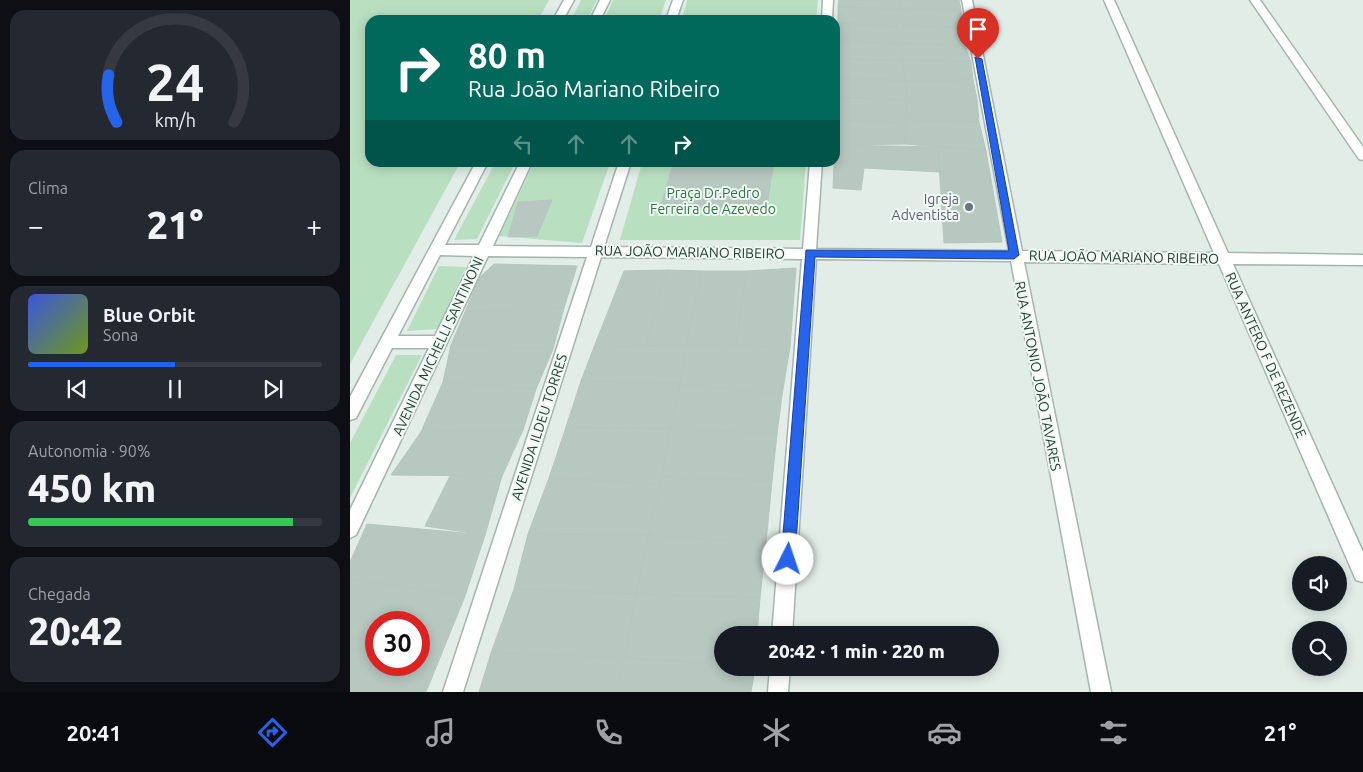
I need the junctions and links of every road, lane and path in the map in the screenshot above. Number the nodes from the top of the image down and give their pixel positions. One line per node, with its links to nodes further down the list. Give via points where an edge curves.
1 (569, 0): 8 (street)
2 (604, 0): 9 (street)
3 (678, 0): 10 (street)
4 (828, 0): 11 (street)
5 (967, 0): 21 (street, RUA ANTONIO JOÃO TAVARES)
6 (1109, 0): 22 (street, RUA ANTERO F DE REZENDE)
7 (1255, 0): 12 (street)
8 (561, 15)
9 (597, 15)
10 (673, 15)
11 (826, 15)
12 (1363, 156)
13 (479, 167): 17 (street)
14 (524, 167): 18 (street, AVENIDA MICHELLI SANTINONI)
15 (623, 167): 19 (street, AVENIDA ILDEU TORRES)
16 (816, 167): 20 (street)
17 (436, 250): 18 (street, RUA JOÃO MARIANO RIBEIRO); 24 (street)
18 (483, 251): 19 (street, RUA JOÃO MARIANO RIBEIRO); 25 (street, AVENIDA MICHELLI SANTINONI)
19 (596, 251): 20 (street, RUA JOÃO MARIANO RIBEIRO); 31 (street, AVENIDA ILDEU TORRES)
20 (810, 253): 21 (street, RUA JOÃO MARIANO RIBEIRO); 29 (street)
21 (1014, 255): 22 (street, RUA JOÃO MARIANO RIBEIRO); 33 (street, RUA ANTONIO JOÃO TAVARES)
22 (1223, 258): 23 (street, RUA JOÃO MARIANO RIBEIRO); 28 (street, RUA ANTERO F DE REZENDE)
23 (1363, 260)
24 (387, 342): 25 (street); 26 (street)
25 (441, 342): 27 (street, AVENIDA MICHELLI SANTINONI)
26 (350, 413)
27 (350, 529)
28 (1363, 573)
29 (783, 626)
30 (779, 676): 32 (street)
31 (453, 692)
32 (778, 692)
33 (1101, 692)

